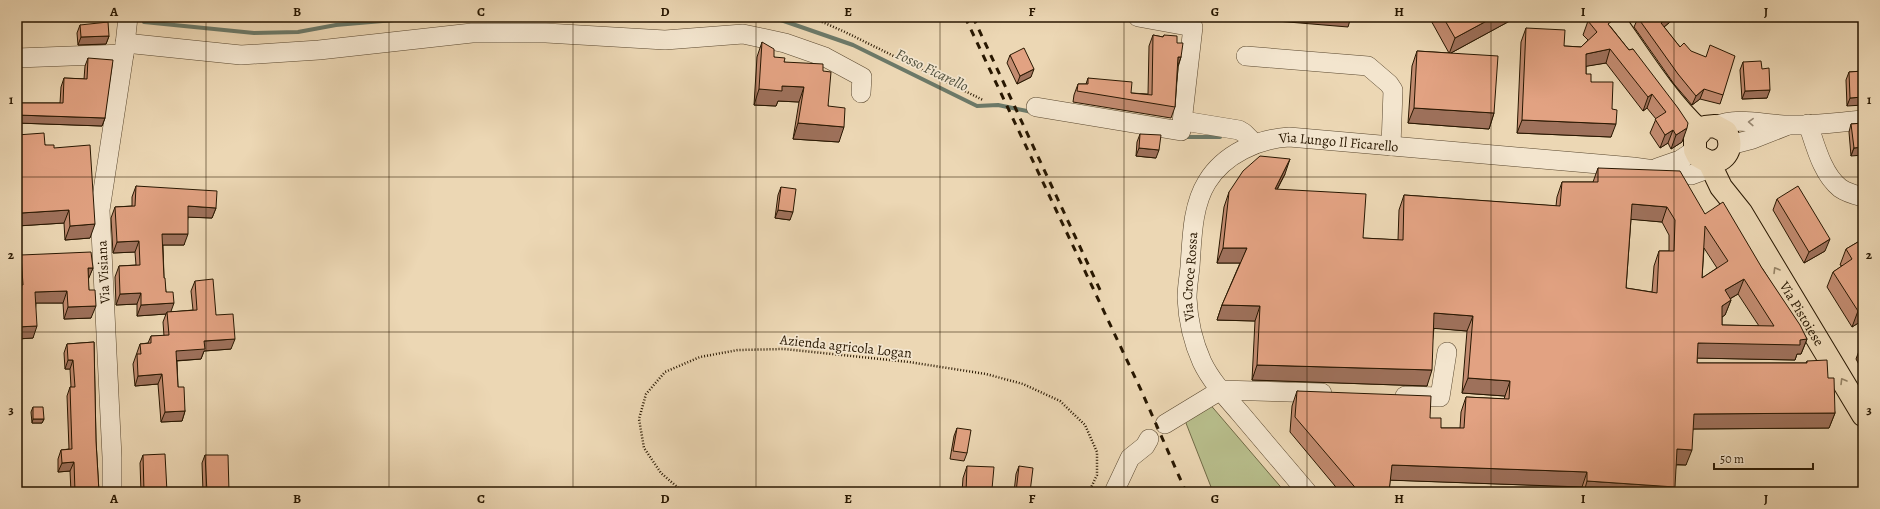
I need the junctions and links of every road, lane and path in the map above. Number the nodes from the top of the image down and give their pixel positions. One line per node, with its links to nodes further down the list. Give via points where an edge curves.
1 (128, 17): 7 (street, Via Visiana)
2 (236, 17): 3 (path)
3 (284, 17)
4 (811, 17): 11 (path)
5 (1138, 17): 13 (street, via 1193,27)
6 (1612, 17): 18 (main road, Via Pistoiese, via 1681,111)
7 (125, 49): 9 (street); 10 (street, via 241,56 472,33 665,40 742,34 785,43 825,57 862,77); 27 (street, Via Visiana, via 100,210)
8 (1246, 56): 17 (street, via 1368,66 1393,90)
9 (17, 58)
10 (861, 93)
11 (983, 100)
12 (1036, 107): 13 (street, via 1181,131)
13 (1184, 120): 16 (street, via 1239,130)
14 (1863, 120): 15 (street)
15 (1808, 124): 18 (street, via 1788,125 1753,139); 19 (street, via 1830,176 1839,187)
16 (1255, 144): 17 (street, Via Lungo Il Ficarello, via 1274,138 1289,137); 21 (street, Via Croce Rossa, via 1222,164 1207,181 1198,202 1193,234 1187,297 1191,324 1195,345 1203,364)
17 (1391, 146): 18 (street, Via Lungo Il Ficarello, via 1697,174)
18 (1712, 146): 24 (main road, Via Pistoiese, one-way to 18, via 1741,212 1721,187)
19 (1863, 197)
20 (1447, 352): 23 (street, via 1440,397)
21 (1220, 390): 22 (street); 25 (street); 31 (street, Via Croce Rossa)
22 (1339, 394)
23 (1385, 395)
24 (1863, 415)
25 (1165, 424)
26 (1150, 439): 30 (street, via 1130,458)
27 (112, 492)
28 (683, 492): 29 (path, Azienda agricola Logan, via 661,473 644,448 639,419 646,394 665,372 700,357 738,350 784,349 909,362 986,374 1023,384 1060,401 1085,425 1097,452 1097,475)
29 (1089, 492)
30 (1114, 492)
31 (1307, 492)

